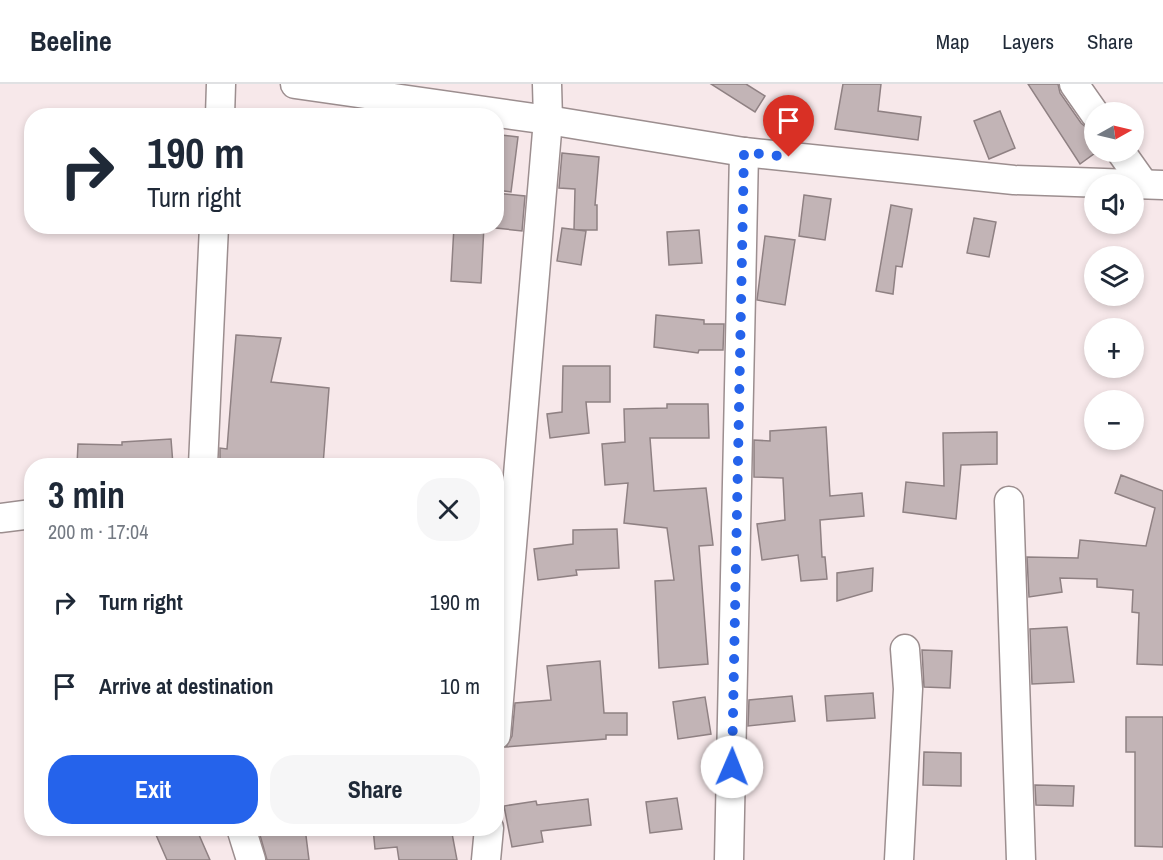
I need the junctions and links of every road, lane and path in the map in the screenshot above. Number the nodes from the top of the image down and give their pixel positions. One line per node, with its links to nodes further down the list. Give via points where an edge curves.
1 (221, 84): 6 (street)
2 (296, 84): 7 (street)
3 (547, 84): 9 (street)
4 (1074, 84): 5 (street)
5 (1087, 102)
6 (220, 108)
7 (464, 108)
8 (504, 114): 9 (street)
9 (548, 120): 10 (street); 18 (street)
10 (744, 152): 12 (street, via 1014,180); 24 (street)
11 (1131, 162): 12 (street)
12 (1153, 184)
13 (214, 234): 14 (street)
14 (203, 458)
15 (1009, 501): 26 (street)
16 (24, 515): 17 (street)
17 (0, 518)
18 (504, 640)
19 (905, 649): 25 (street, via 908,689)
20 (244, 836): 22 (street)
21 (488, 836): 23 (street)
22 (251, 860)
23 (486, 860)
24 (729, 860)
25 (899, 860)
26 (1021, 860)

